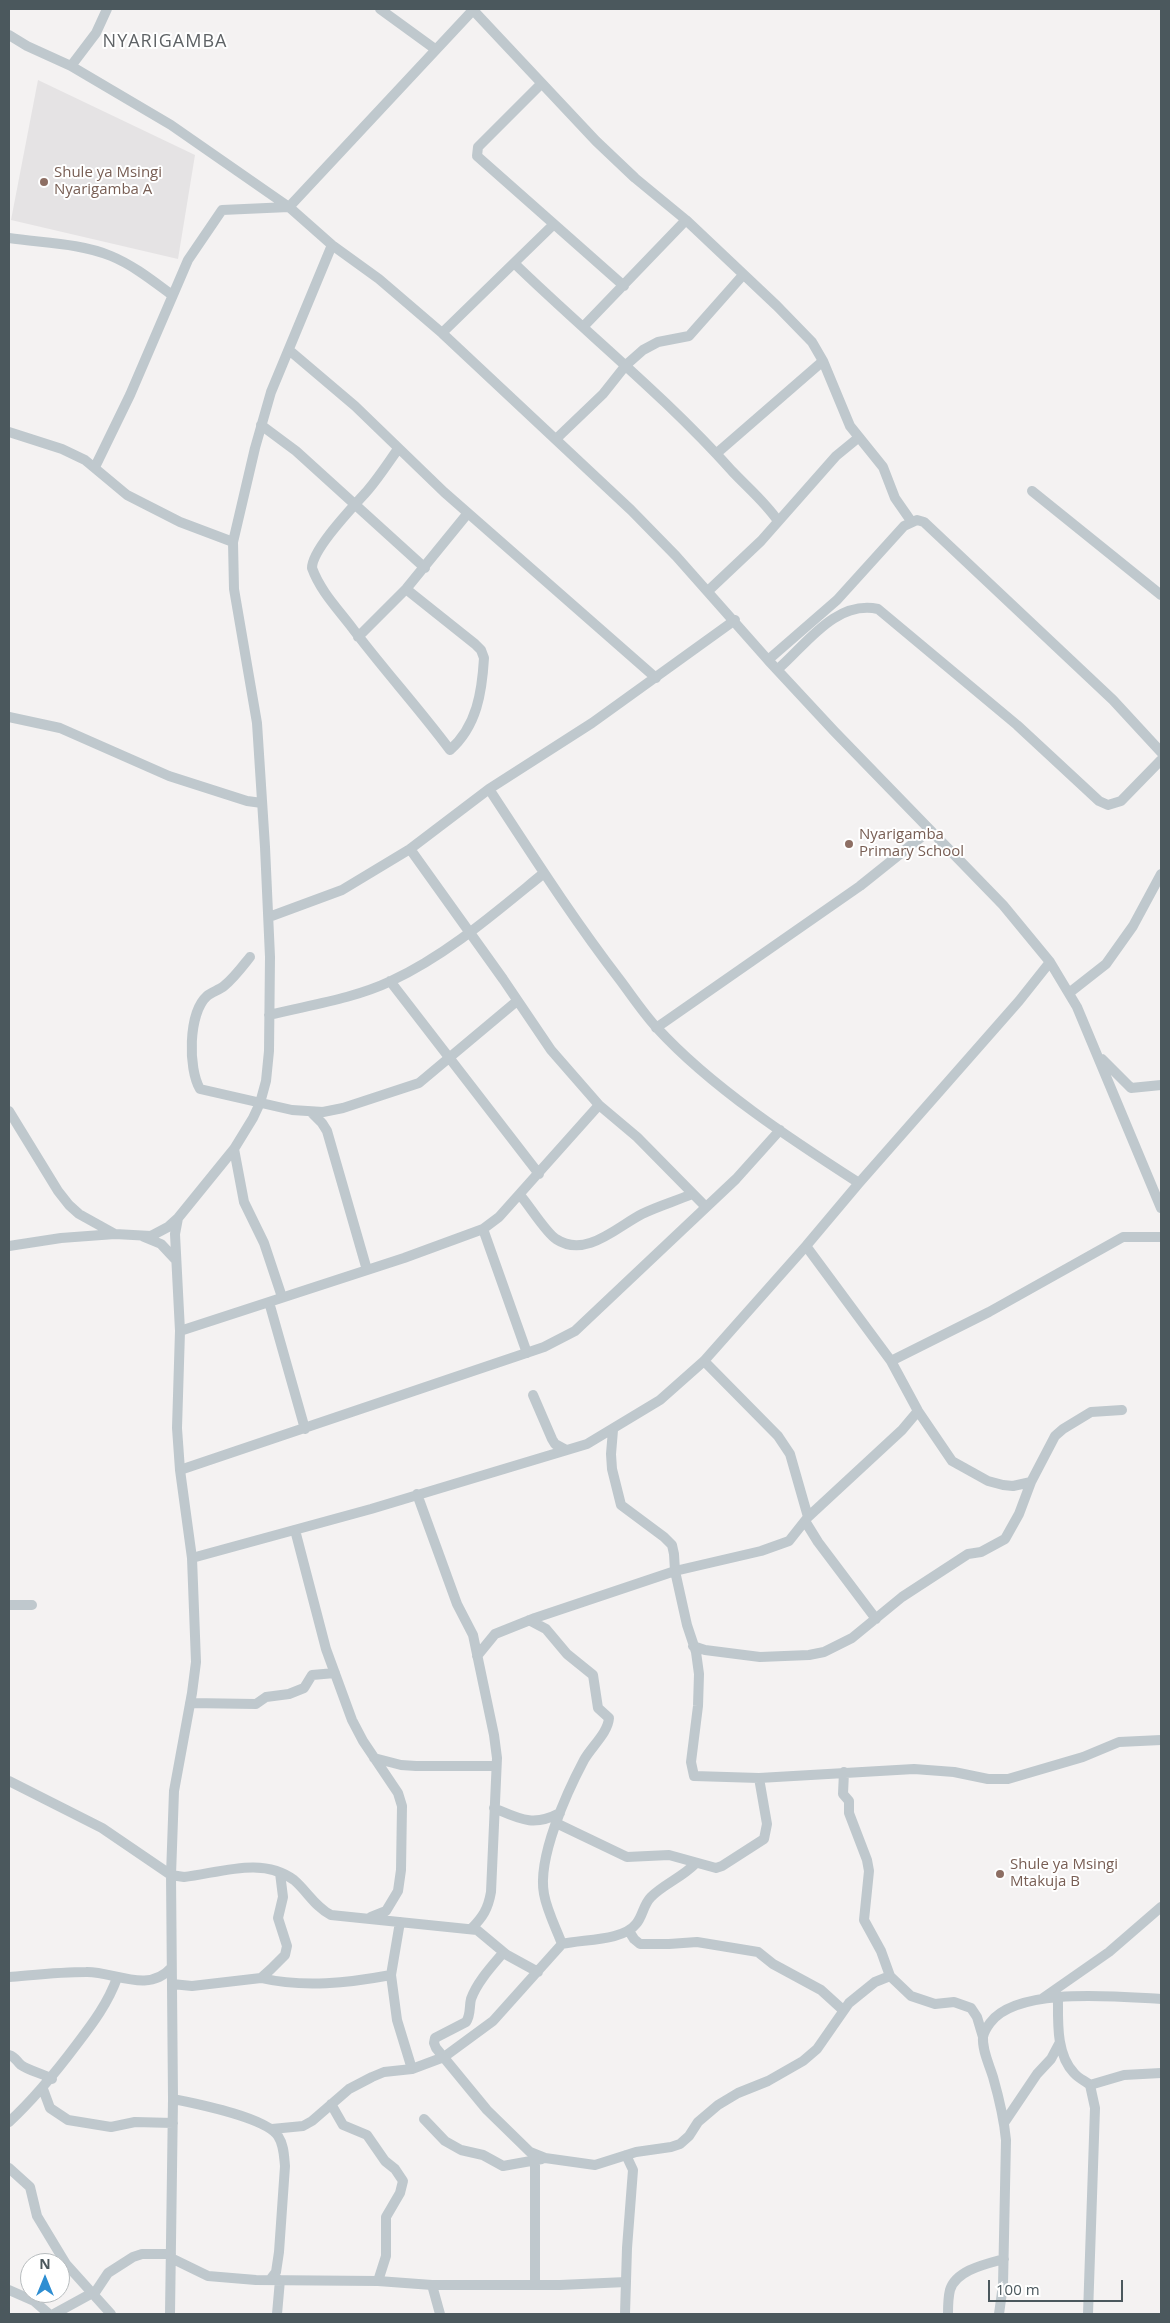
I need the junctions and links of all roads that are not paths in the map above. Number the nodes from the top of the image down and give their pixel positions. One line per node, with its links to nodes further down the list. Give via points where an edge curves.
1 (107, 9): 6 (street, via 96,33)
2 (380, 9): 5 (street)
3 (473, 9): 5 (street); 7 (street)
4 (9, 35): 6 (street)
5 (435, 49): 8 (street)
6 (71, 66): 8 (street, via 171,125)
7 (541, 84): 9 (street, via 634,178); 10 (street, via 476,152 480,160)
8 (289, 208): 12 (street); 16 (street, via 222,210 194,248)
9 (686, 220): 14 (street); 15 (street)
10 (554, 225): 13 (street); 15 (street)
11 (9, 234): 16 (street, via 110,256)
12 (332, 245): 18 (street, via 379,278); 19 (street)
13 (514, 263): 17 (street); 18 (street)
14 (743, 275): 20 (street, via 812,342); 21 (street, via 689,336 651,344)
15 (624, 286): 17 (street)
16 (172, 295): 28 (street, via 130,395)
17 (583, 327): 21 (street)
18 (442, 333): 25 (street)
19 (289, 350): 22 (street, via 271,392); 26 (street, via 355,406)
20 (823, 361): 24 (street, via 843,413); 27 (street)
21 (626, 365): 25 (street, via 603,394); 27 (street)
22 (262, 425): 30 (street); 34 (street)
23 (9, 432): 28 (street, via 62,449)
24 (858, 438): 32 (street, via 836,456); 33 (street, via 883,467 895,498)
25 (556, 439): 37 (street, via 632,510)
26 (398, 449): 30 (street); 31 (street)
27 (717, 453): 32 (street, via 766,503)
28 (95, 467): 34 (street, via 126,495 180,522)
29 (1032, 491): 38 (street)
30 (355, 504): 35 (street); 40 (street, via 322,548 312,568 325,593)
31 (468, 513): 35 (street); 43 (street)
32 (778, 521): 37 (street, via 761,542)
33 (910, 521): 41 (street, via 837,600); 45 (street, via 924,522 1113,700)
34 (233, 542): 48 (street, via 234,589 257,723)
35 (425, 568): 36 (street)
36 (406, 589): 40 (street); 40 (street, via 482,650 483,670 475,714 470,729 450,750 420,709)
37 (708, 591): 39 (street)
38 (1161, 595)
39 (734, 620): 41 (street); 43 (street)
40 (358, 637)
41 (768, 660): 42 (street)
42 (778, 669): 46 (street, via 824,625 858,608 878,609 1017,725 1099,801 1108,804 1121,801); 49 (street)
43 (656, 678): 47 (street)
44 (9, 717): 48 (street, via 60,728 169,776)
45 (1161, 752)
46 (1161, 760)
47 (490, 789): 50 (street); 51 (street)
48 (262, 803): 53 (street)
49 (930, 830): 56 (street, via 1003,905); 61 (street, via 860,886)
50 (410, 849): 53 (street, via 342,890); 54 (street)
51 (544, 873): 54 (street); 61 (street)
52 (1161, 874): 58 (street, via 1133,926 1106,964)
53 (269, 917): 60 (street)
54 (470, 932): 57 (street); 59 (street)
55 (250, 957): 65 (street, via 230,981 207,996 196,1014 192,1052 195,1080 200,1089)
56 (1050, 962): 58 (street); 74 (street, via 1020,1002)
57 (390, 981): 60 (street, via 359,993); 63 (street)
58 (1069, 993): 62 (street)
59 (517, 1002): 63 (street); 66 (street, via 551,1050)
60 (269, 1015): 65 (street, via 268,1067)
61 (656, 1028): 71 (street, via 693,1063)
62 (1098, 1056): 64 (street, via 1131,1088); 78 (street)
63 (449, 1058): 68 (street, via 419,1083); 73 (street)
64 (1161, 1085)
65 (260, 1103): 69 (street); 72 (street)
66 (599, 1105): 73 (street); 75 (street, via 637,1137)
67 (9, 1110): 81 (street, via 69,1205)
68 (335, 1110): 69 (street); 70 (street)
69 (312, 1112): 70 (street)
70 (325, 1127): 87 (street)
71 (780, 1130): 74 (street); 77 (street, via 736,1179)
72 (234, 1148): 79 (street); 88 (street, via 244,1202 264,1243)
73 (539, 1174): 76 (street)
74 (859, 1183): 85 (street)
75 (692, 1194): 76 (street, via 643,1213 602,1238 571,1245 554,1239); 77 (street)
76 (520, 1195): 80 (street)
77 (706, 1206): 91 (street, via 575,1331)
78 (1161, 1208)
79 (178, 1218): 82 (street, via 159,1233); 86 (street)
80 (483, 1229): 87 (street); 91 (street)
81 (115, 1234): 82 (street); 84 (street)
82 (143, 1237): 86 (street, via 161,1244)
83 (1161, 1237): 93 (street, via 1123,1237 989,1312)
84 (9, 1246)
85 (806, 1246): 92 (street); 93 (street)
86 (176, 1259): 90 (street)
87 (367, 1270): 88 (street)
88 (282, 1297): 89 (street)
89 (269, 1302): 90 (street); 97 (street)
90 (180, 1330): 100 (street, via 177,1428)
91 (526, 1352): 97 (street)
92 (704, 1361): 98 (street, via 660,1400); 103 (street, via 778,1436 790,1454)
93 (891, 1361): 96 (street)
94 (533, 1395): 99 (street, via 552,1439)
95 (1122, 1410): 101 (street, via 1091,1412 1063,1429 1055,1436)
96 (918, 1411): 101 (street, via 956,1465 1003,1485); 103 (street)
97 (305, 1429): 100 (street)
98 (613, 1430): 99 (street, via 587,1444); 106 (street, via 612,1469 621,1505 672,1545)
99 (566, 1450): 102 (street)
100 (180, 1470): 105 (street)
101 (1031, 1482): 110 (street, via 1005,1539 981,1552 968,1554 902,1598)
102 (417, 1494): 104 (street); 112 (street, via 457,1604 473,1635)
103 (807, 1519): 106 (street, via 794,1537 782,1544); 110 (street, via 818,1542)
104 (295, 1530): 105 (street); 113 (street)
105 (192, 1558): 114 (street, via 196,1662)
106 (675, 1572): 109 (street); 111 (street)
107 (32, 1605): 108 (street)
108 (9, 1606)
109 (529, 1620): 112 (street, via 495,1634); 122 (street, via 546,1629 593,1676 598,1708 609,1718 584,1761)
110 (876, 1620): 111 (street, via 852,1638 824,1652 809,1655 760,1657)
111 (693, 1646): 119 (street, via 699,1674 692,1774 697,1777)
112 (477, 1656): 117 (street, via 494,1735)
113 (335, 1673): 114 (street, via 312,1675 304,1688 266,1697 256,1704); 116 (street, via 352,1720)
114 (190, 1703): 125 (street, via 174,1791)
115 (1161, 1740): 118 (street, via 1120,1742 1083,1757 1008,1779 914,1770)
116 (374, 1758): 117 (street, via 416,1766); 127 (street, via 398,1793 402,1806 401,1880 395,1899 386,1911)
117 (495, 1766): 121 (street)
118 (844, 1772): 119 (street); 136 (street, via 843,1794 849,1801 849,1813 868,1871 864,1920)
119 (759, 1778): 123 (street, via 767,1824 764,1839 722,1866 708,1868)
120 (9, 1781): 125 (street, via 102,1828)
121 (494, 1808): 122 (street, via 524,1820 538,1822); 129 (street, via 488,1907 483,1918)
122 (558, 1818): 123 (street, via 626,1856 668,1855); 131 (street, via 545,1867 544,1893)
123 (695, 1864): 130 (street, via 651,1897)
124 (280, 1873): 125 (street, via 260,1867 184,1877); 127 (street, via 295,1881 326,1913); 139 (street, via 283,1897 278,1918 287,1946 281,1959)
125 (171, 1875): 133 (street)
126 (1161, 1907): 143 (street, via 1109,1952)
127 (360, 1918): 128 (street)
128 (400, 1922): 129 (street); 135 (street)
129 (471, 1929): 132 (street, via 483,1934)
130 (629, 1931): 131 (street, via 608,1938); 144 (street, via 640,1944 697,1942 758,1952 773,1964 821,1990)
131 (562, 1944): 134 (street)
132 (504, 1953): 134 (street); 148 (street, via 471,1998 466,2022 435,2038 436,2048)
133 (171, 1968): 138 (street, via 152,1979); 140 (street)
134 (538, 1972): 148 (street, via 493,2021)
135 (391, 1975): 139 (street, via 335,1983 292,1984); 149 (street, via 397,2020)
136 (890, 1976): 144 (street, via 866,1989); 145 (street, via 912,1996 935,2004 954,2002 971,2008)
137 (9, 1977): 138 (street, via 89,1972)
138 (117, 1978): 151 (street, via 98,2016)
139 (261, 1978): 140 (street, via 192,1986)
140 (172, 1984): 154 (street)
141 (1058, 1998): 142 (street); 143 (street); 146 (street)
142 (1161, 1999)
143 (1040, 2000): 145 (street, via 1010,2007 997,2014)
144 (843, 2010): 161 (street, via 817,2048 803,2061 718,2105 680,2144)
145 (983, 2037): 159 (street)
146 (1060, 2042): 152 (street, via 1069,2068); 159 (street)
147 (9, 2055): 151 (street, via 23,2066)
148 (444, 2057): 149 (street); 162 (street, via 510,2135)
149 (412, 2070): 155 (street, via 384,2072 372,2077 349,2089)
150 (1161, 2073): 152 (street, via 1124,2075)
151 (52, 2079): 153 (street)
152 (1090, 2085): 183 (street, via 1095,2108)
153 (43, 2089): 157 (street); 158 (street, via 50,2108 68,2120 112,2127 135,2122)
154 (173, 2099): 158 (street); 160 (street, via 234,2114)
155 (332, 2104): 160 (street, via 303,2126); 167 (street, via 343,2124 367,2136 403,2181 386,2217 386,2256)
156 (424, 2120): 162 (street, via 438,2137 503,2166)
157 (9, 2122)
158 (173, 2123): 164 (street)
159 (1004, 2123): 165 (street)
160 (272, 2130): 166 (street, via 282,2143 284,2166)
161 (626, 2155): 162 (street, via 595,2165); 168 (street, via 633,2170)
162 (540, 2159): 169 (street)
163 (9, 2168): 172 (street, via 30,2187 37,2216 66,2264)
164 (171, 2256): 166 (street, via 208,2276); 172 (street, via 142,2254 133,2257 108,2273); 173 (street)
165 (1004, 2259): 181 (street, via 983,2265 955,2280 950,2290); 182 (street)
166 (275, 2280): 167 (street); 178 (street)
167 (378, 2281): 170 (street)
168 (626, 2282): 169 (street); 180 (street)
169 (535, 2284): 170 (street)
170 (432, 2285): 179 (street)
171 (9, 2290): 174 (street, via 34,2301)
172 (91, 2294): 175 (street); 176 (street)
173 (170, 2310): 177 (street)
174 (49, 2314)
175 (54, 2314)
176 (110, 2314)
177 (163, 2314)
178 (277, 2314)
179 (440, 2314)
180 (625, 2314)
181 (948, 2314)
182 (999, 2314)
183 (1088, 2314)

